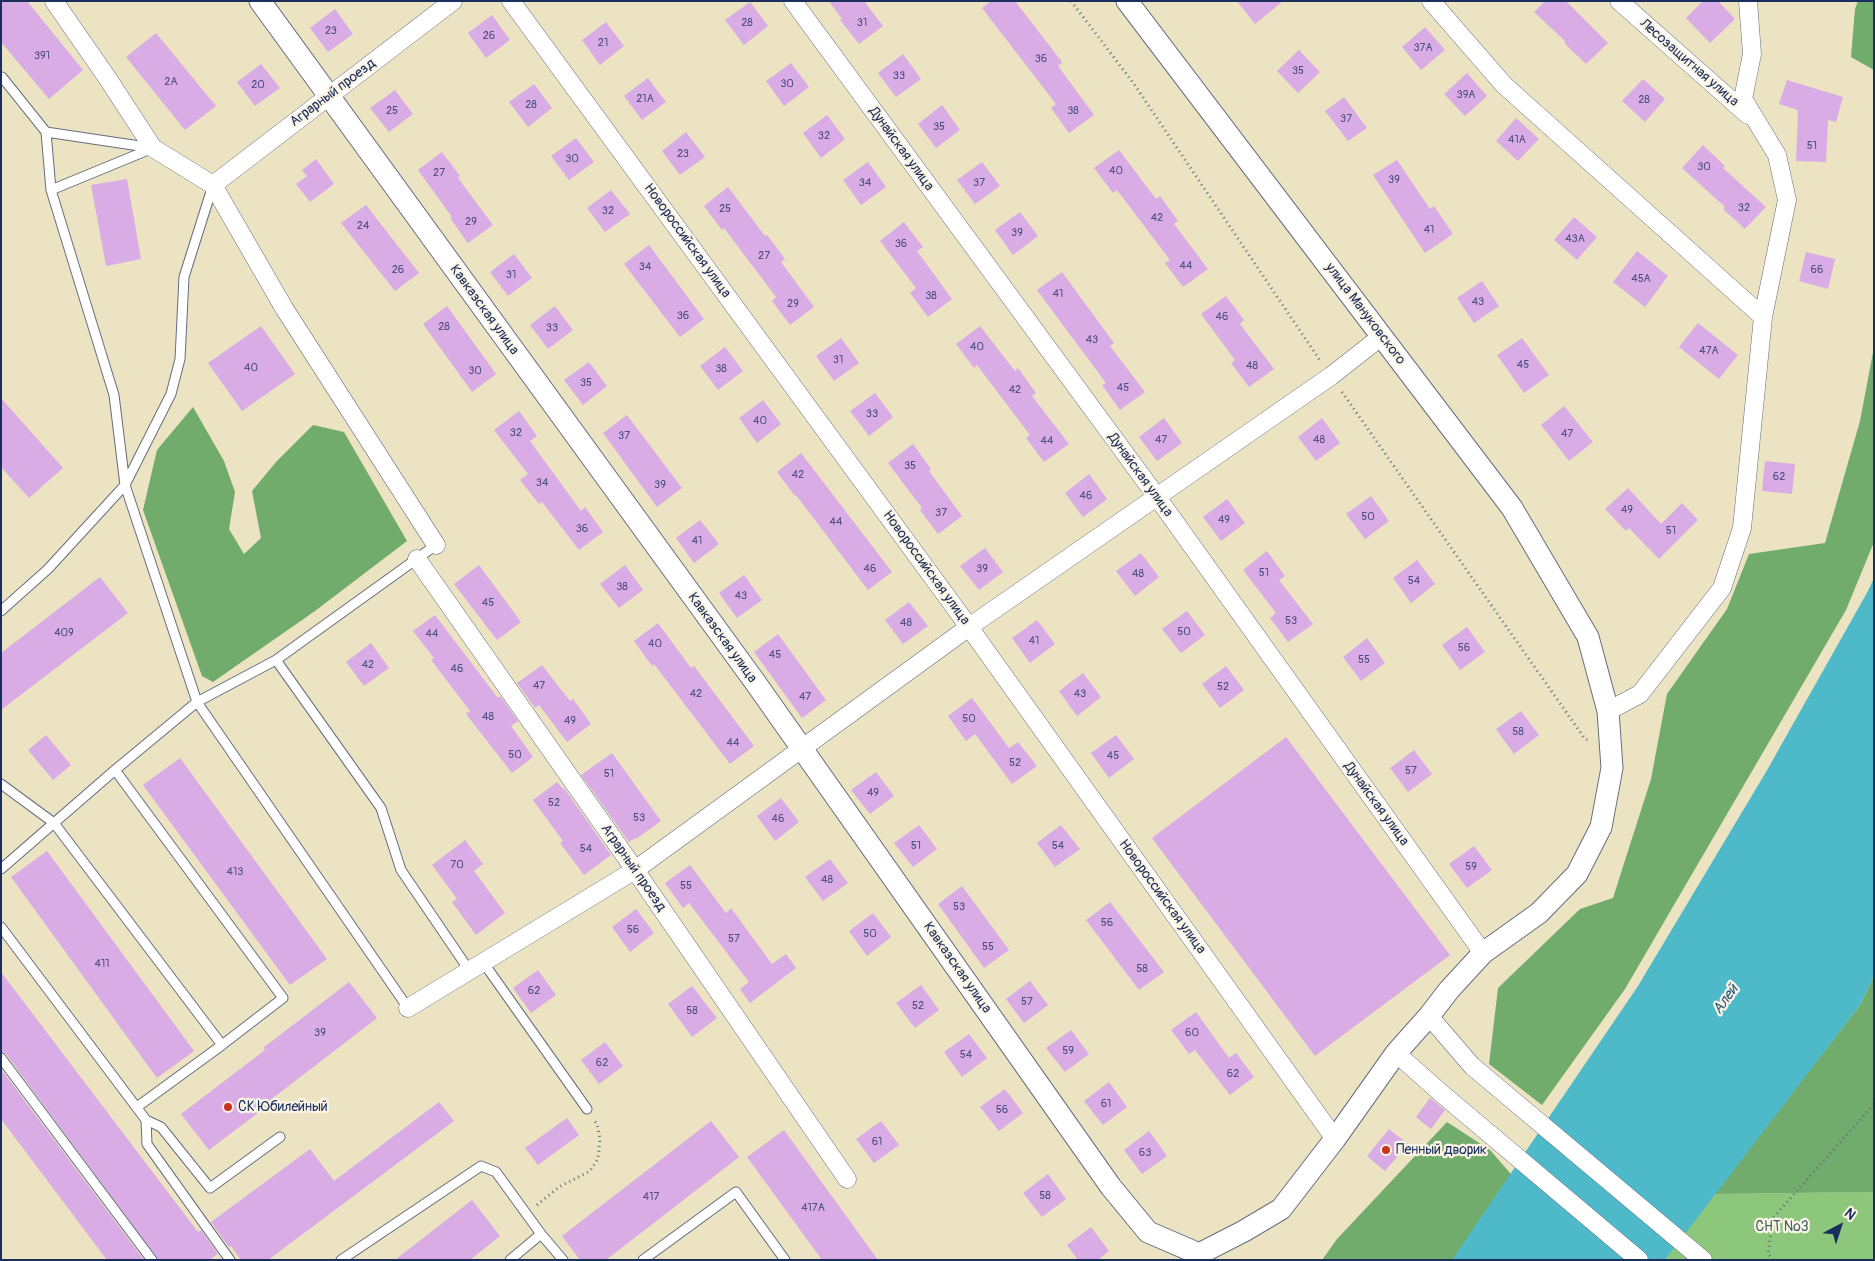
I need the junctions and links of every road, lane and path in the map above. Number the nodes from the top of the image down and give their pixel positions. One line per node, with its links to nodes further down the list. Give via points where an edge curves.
1 (54, 1): 14 (street)
2 (260, 1): 11 (street, Кавказская улица)
3 (453, 1): 11 (street, Аграрный проезд)
4 (511, 1): 24 (street, Новороссийская улица)
5 (792, 1): 20 (street, Дунайская улица)
6 (1127, 1): 18 (street, улица Мануковского)
7 (1431, 1): 17 (street, via 1504,85)
8 (1619, 1): 12 (street, Лесозащитная улица)
9 (1748, 1): 12 (street, via 1752,54 1743,99)
10 (2, 77): 13 (lane)
11 (330, 97): 15 (street, Аграрный проезд); 28 (street, Кавказская улица)
12 (1758, 124): 17 (street, via 1777,155 1787,200)
13 (46, 132): 14 (lane); 16 (lane)
14 (153, 148): 15 (street); 16 (lane)
15 (213, 185): 19 (lane, via 184,277 180,359 171,394); 21 (street, via 284,308)
16 (51, 190): 19 (lane, via 114,396)
17 (1763, 318): 27 (street, via 1742,528 1722,588 1640,694)
18 (1382, 336): 20 (street, via 1331,376); 27 (street, улица Мануковского, via 1512,508 1588,637)
19 (125, 485): 23 (lane, via 48,569); 26 (lane)
20 (1157, 497): 24 (street); 35 (street, Дунайская улица)
21 (436, 545): 22 (lane)
22 (416, 559): 25 (lane); 33 (street, Аграрный проезд)
23 (1, 611)
24 (969, 627): 28 (street); 47 (street, Новороссийская улица)
25 (276, 660): 26 (lane); 36 (lane, via 381,808 401,870)
26 (197, 702): 29 (lane); 37 (lane)
27 (1608, 711): 35 (street, улица Мануковского, via 1612,768 1601,827 1577,874 1539,913)
28 (802, 749): 33 (street); 51 (street, Кавказская улица, via 1117,1194 1148,1232)
29 (115, 770): 31 (lane); 39 (lane, via 283,998)
30 (1, 784): 31 (lane)
31 (54, 823): 32 (lane); 39 (lane)
32 (1, 869)
33 (635, 870): 36 (street); 48 (street, Аграрный проезд)
34 (1, 926): 43 (lane)
35 (1483, 953): 38 (street, улица Мануковского)
36 (476, 966): 37 (street); 44 (lane)
37 (408, 1008)
38 (1429, 1016): 40 (street, улица Мануковского); 60 (street, via 1472,1066)
39 (222, 1045): 43 (lane)
40 (1396, 1053): 47 (street, улица Мануковского); 59 (street)
41 (1, 1058): 52 (lane)
42 (1874, 1104): 61 (path, via 1773,1218 1768,1254)
43 (137, 1107): 45 (lane)
44 (587, 1109): 49 (path, via 597,1124 600,1140 598,1159 590,1171 559,1187)
45 (146, 1120): 46 (lane, via 161,1127 210,1188); 53 (lane, via 146,1144)
46 (280, 1137)
47 (1335, 1139): 51 (street, улица Мануковского, via 1281,1209)
48 (847, 1179)
49 (526, 1214): 50 (lane); 54 (lane, via 496,1172 481,1166)
50 (541, 1234): 55 (lane); 56 (lane)
51 (1196, 1257)
52 (152, 1260)
53 (230, 1260)
54 (342, 1260)
55 (510, 1260)
56 (563, 1260)
57 (643, 1260): 58 (lane, via 736,1192)
58 (785, 1260)
59 (1639, 1260)
60 (1703, 1260)
61 (1773, 1260)

